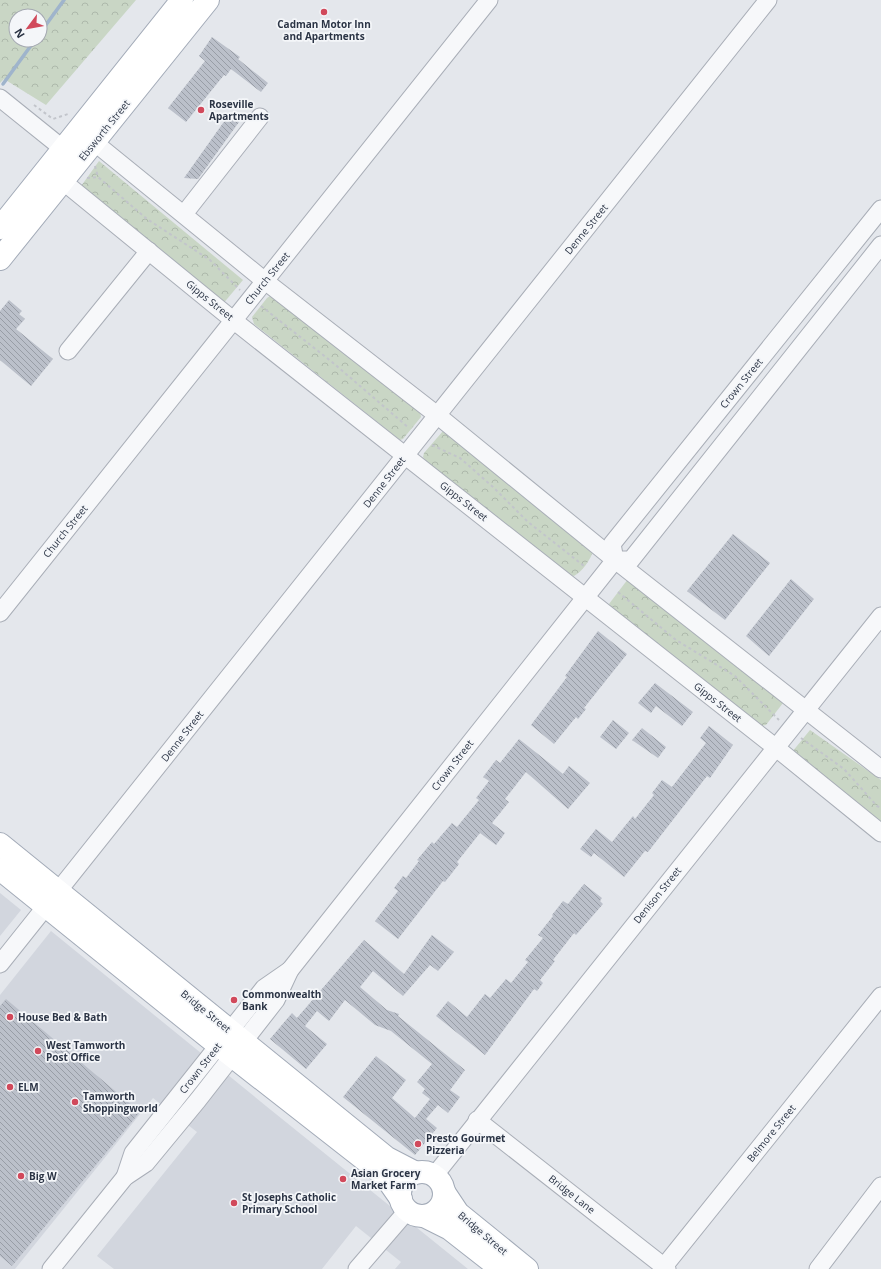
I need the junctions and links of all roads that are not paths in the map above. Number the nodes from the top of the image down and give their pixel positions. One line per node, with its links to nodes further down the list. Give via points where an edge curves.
1 (182, 0): 8 (main road, Ebsworth Street)
2 (208, 0): 7 (main road, Ebsworth Street)
3 (489, 0): 16 (street, Church Street)
4 (768, 0): 19 (street, Denne Street)
5 (0, 98): 8 (street)
6 (260, 117): 11 (street)
7 (94, 142): 8 (main road, Ebsworth Street); 11 (street)
8 (76, 156): 9 (main road, Ebsworth Street)
9 (55, 175): 12 (main road, Ebsworth Street); 14 (street, Gipps Street); 15 (main road, Ebsworth Street)
10 (881, 209): 21 (street, Crown Street, via 612,544)
11 (184, 214): 16 (street)
12 (0, 228)
13 (881, 245): 21 (street, via 631,560)
14 (148, 251): 17 (street, Gipps Street); 18 (street)
15 (0, 259)
16 (265, 281): 17 (street, Church Street); 19 (street)
17 (233, 320): 20 (street, Gipps Street); 23 (street, Church Street)
18 (68, 351)
19 (437, 415): 20 (street, Denne Street); 21 (street)
20 (406, 455): 22 (street, Gipps Street); 31 (street, Denne Street)
21 (615, 560): 22 (street, Crown Street); 25 (street)
22 (585, 597): 26 (street, Gipps Street); 34 (street, Crown Street, via 290,970 276,1000)
23 (0, 612)
24 (881, 616): 25 (street, Denison Street)
25 (805, 709): 26 (street, Denison Street); 27 (street)
26 (775, 747): 28 (street, Gipps Street); 35 (street, Denison Street)
27 (881, 770)
28 (881, 833)
29 (0, 844): 31 (main road, Bridge Street)
30 (0, 869): 31 (main road, Bridge Street)
31 (53, 899): 32 (street, Denne Street); 34 (main road, Bridge Street)
32 (0, 964)
33 (881, 996): 39 (street, Belmore Street)
34 (231, 1043): 36 (main road, Bridge Street, via 387,1158); 38 (main road, Bridge Street, via 378,1170); 40 (street, Crown Street, via 146,1163 125,1177)
35 (477, 1120): 36 (street, Denison Street); 39 (street, Bridge Lane)
36 (431, 1180): 38 (main road, via 403,1181 400,1193); 38 (main road, via 443,1198 438,1209); 43 (main road, Bridge Street, via 458,1213)
37 (881, 1186): 44 (street)
38 (411, 1209): 41 (street); 42 (main road, Bridge Street, via 450,1229)
39 (664, 1268)
40 (50, 1269)
41 (358, 1269)
42 (501, 1269)
43 (527, 1269)
44 (818, 1269)

